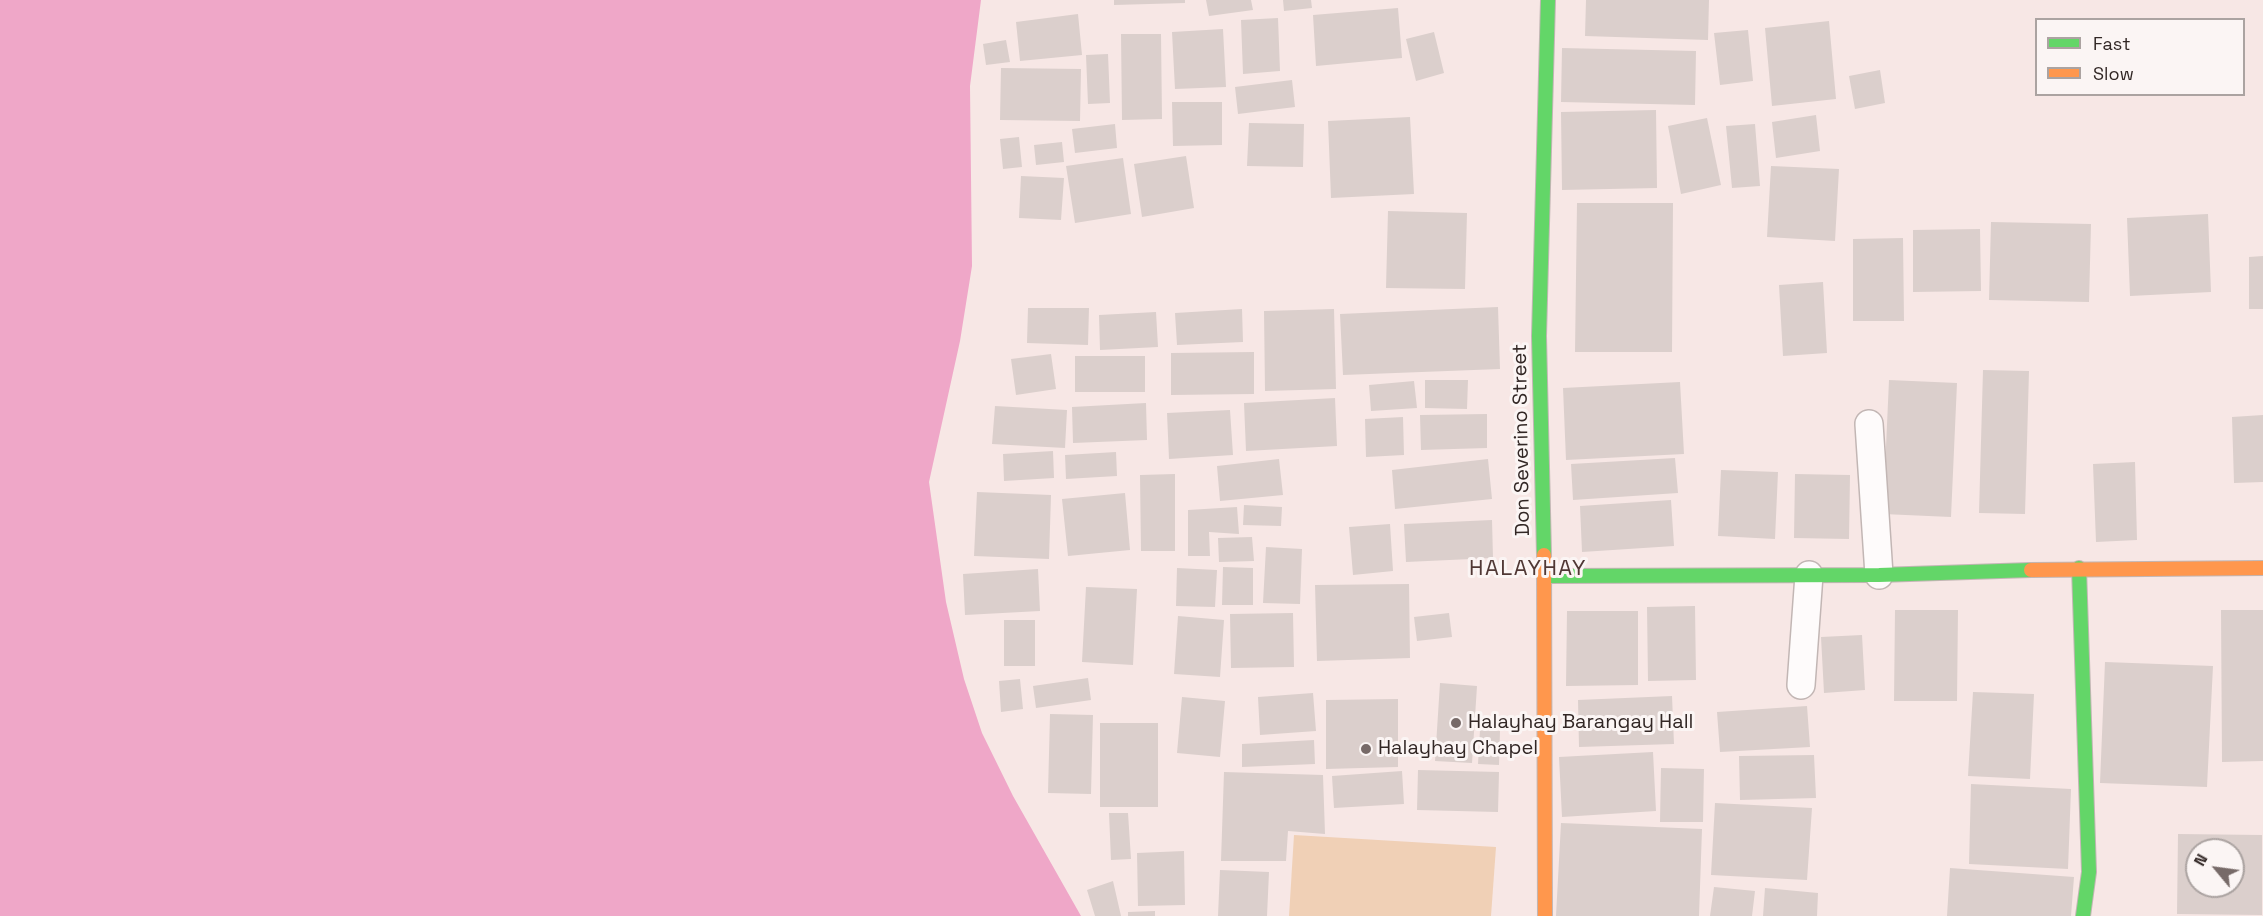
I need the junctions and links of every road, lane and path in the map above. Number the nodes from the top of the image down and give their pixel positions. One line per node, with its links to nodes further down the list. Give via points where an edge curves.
1 (1548, 0): 7 (street, Don Severino Street, via 1539,336)
2 (1869, 424): 6 (lane)
3 (2079, 568): 4 (street); 6 (street); 10 (street, via 2089,872)
4 (2263, 568)
5 (1809, 575): 6 (street); 7 (street); 8 (lane)
6 (1879, 575)
7 (1544, 576): 9 (street, Don Severino Street)
8 (1801, 685)
9 (1545, 916)
10 (2083, 916)

